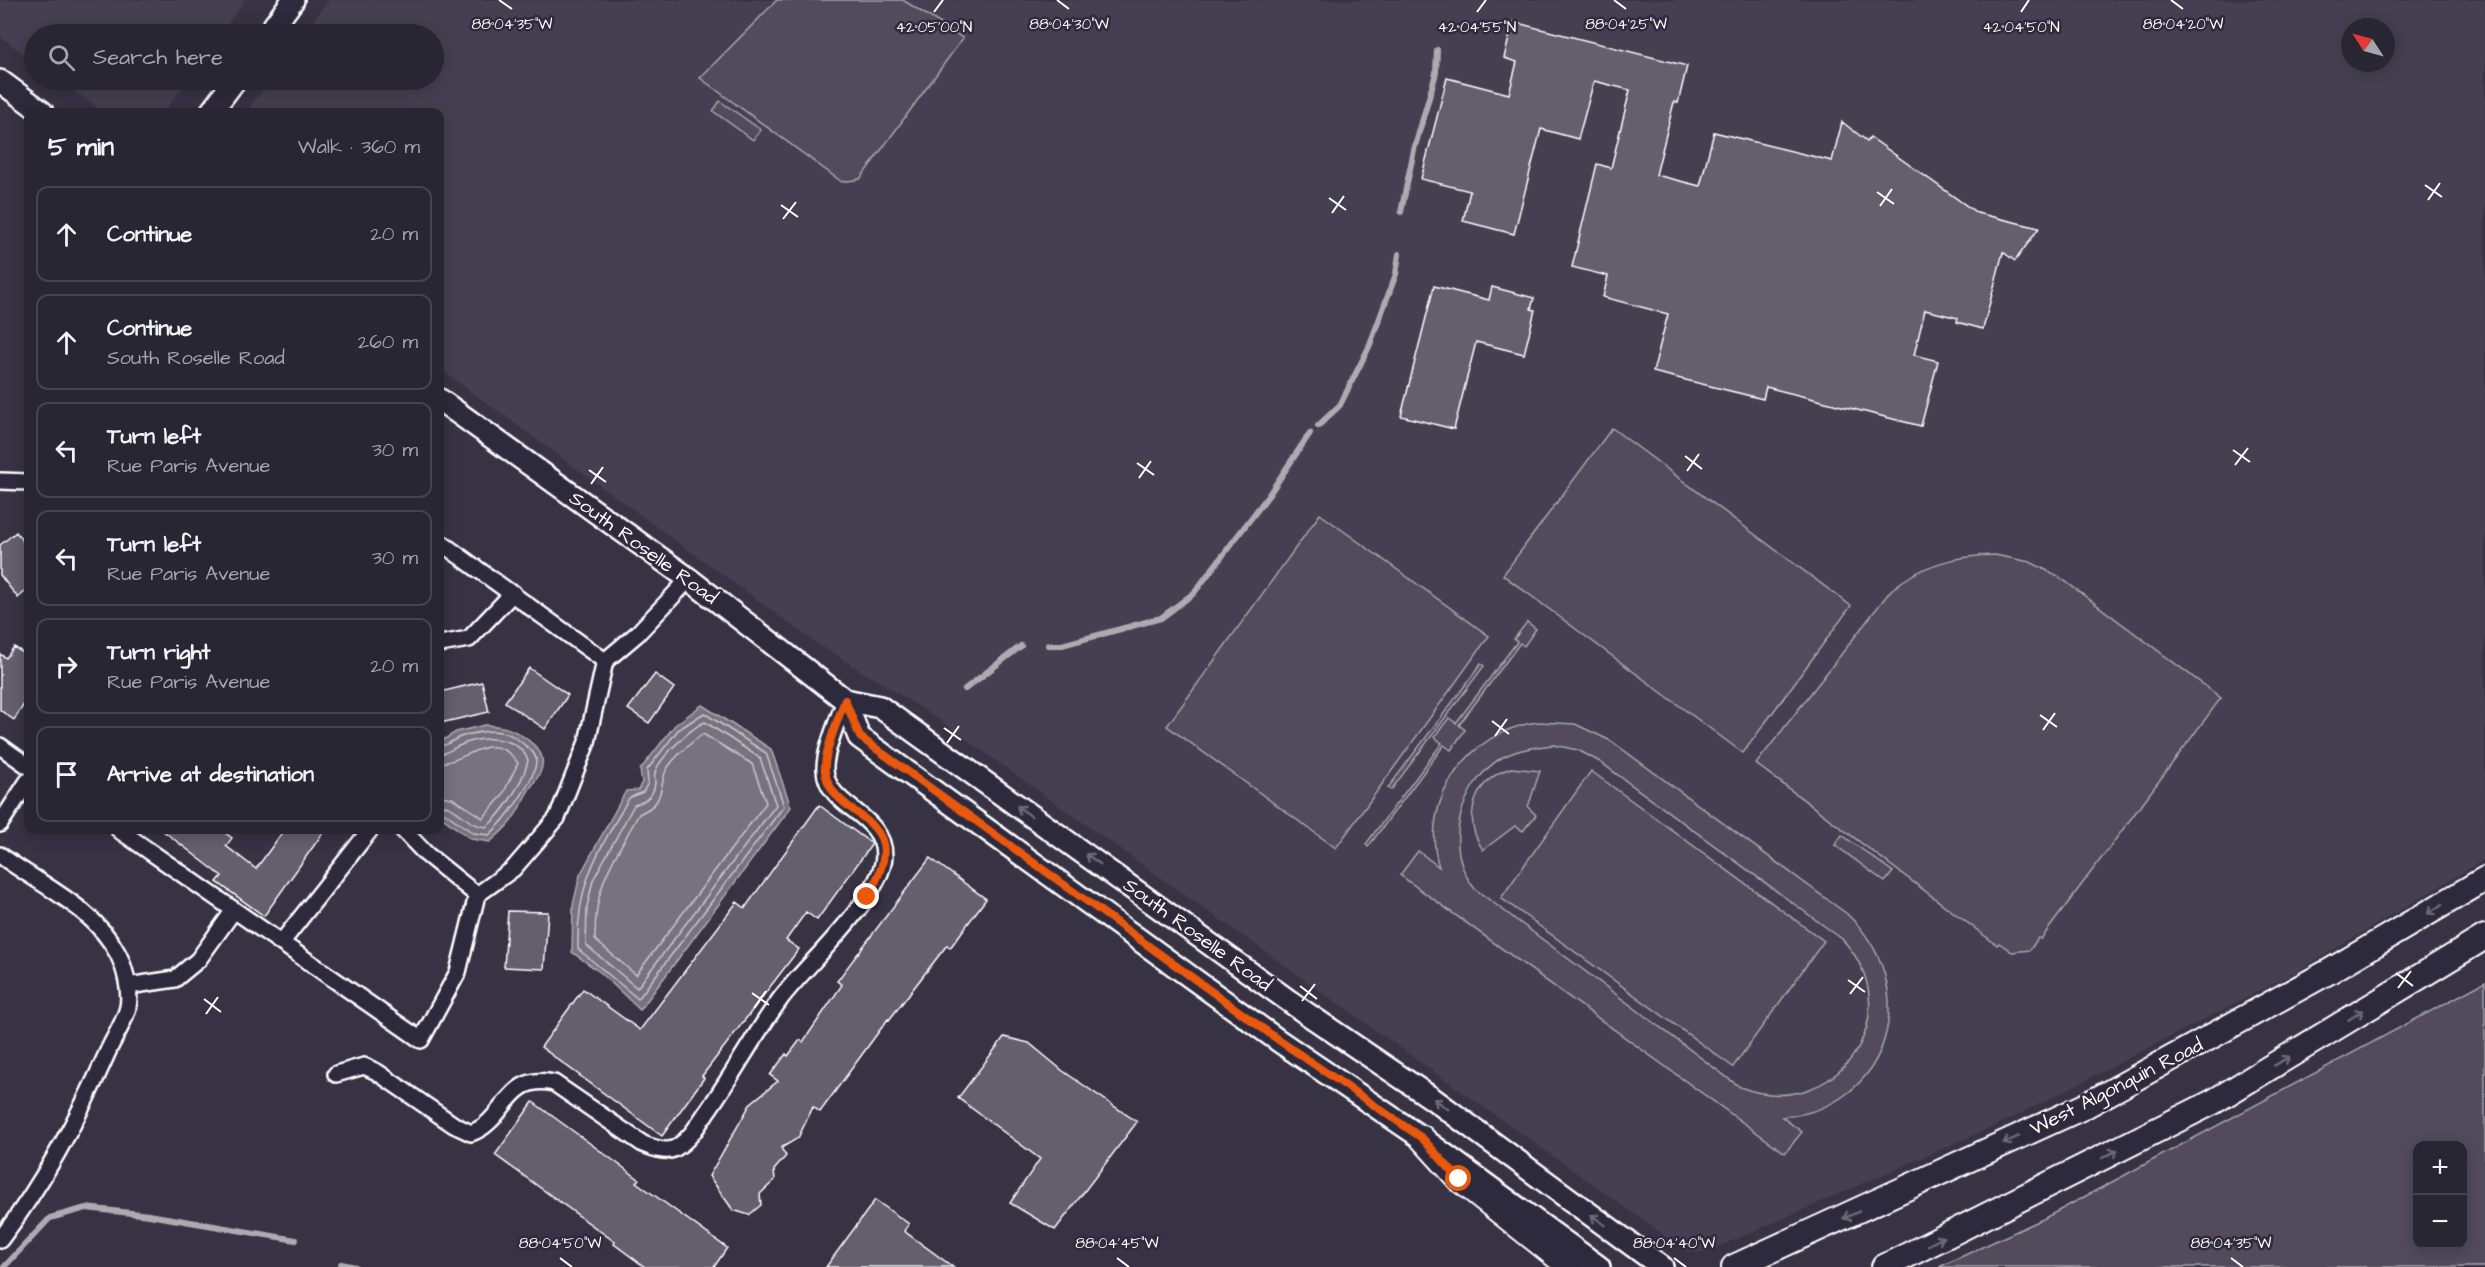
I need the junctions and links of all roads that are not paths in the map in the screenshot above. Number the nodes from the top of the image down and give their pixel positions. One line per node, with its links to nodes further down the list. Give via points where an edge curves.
1 (293, 0): 2 (main road)
2 (275, 24)
3 (0, 81): 5 (main road)
4 (228, 90): 6 (main road)
5 (37, 108)
6 (214, 108)
7 (444, 403): 11 (main road, South Roselle Road)
8 (0, 481): 9 (street)
9 (24, 482)
10 (444, 545): 12 (street)
11 (689, 579): 14 (street, via 637,634); 15 (main road, South Roselle Road)
12 (513, 593): 13 (street, via 469,639); 14 (street)
13 (444, 643)
14 (605, 661): 25 (street, via 587,742 557,818 513,869)
15 (845, 700): 30 (street, via 825,769 830,788 862,814 880,836 884,856 880,876 867,897 782,997 688,1139 675,1149 656,1150 643,1144 554,1083 541,1080 519,1087 481,1130 471,1133 364,1066); 31 (main road, South Roselle Road, via 860,737 1288,1047); 35 (main road, South Roselle Road, one-way to 15, via 1433,1099 1303,1011 880,707)
16 (0, 746): 17 (street)
17 (24, 762)
18 (24, 787): 19 (street)
19 (0, 824)
20 (125, 834): 26 (street)
21 (367, 834): 28 (street)
22 (407, 834): 25 (street)
23 (0, 855): 29 (street, via 71,902 99,927 118,954)
24 (2485, 879): 36 (main road, West Algonquin Road, one-way to 36, via 2330,971 2084,1107)
25 (477, 895): 28 (street, via 458,972 421,1040)
26 (234, 910): 28 (street); 29 (street, via 198,960 175,979)
27 (2485, 937): 37 (main road, one-way to 27, via 2213,1102)
28 (281, 943)
29 (128, 986): 32 (street, via 128,1008 91,1090 21,1212)
30 (336, 1074)
31 (1422, 1138): 33 (main road, via 1459,1179); 34 (main road, South Roselle Road)
32 (0, 1240)
33 (1570, 1267)
34 (1599, 1267)
35 (1662, 1267)
36 (1734, 1267)
37 (1884, 1267)

